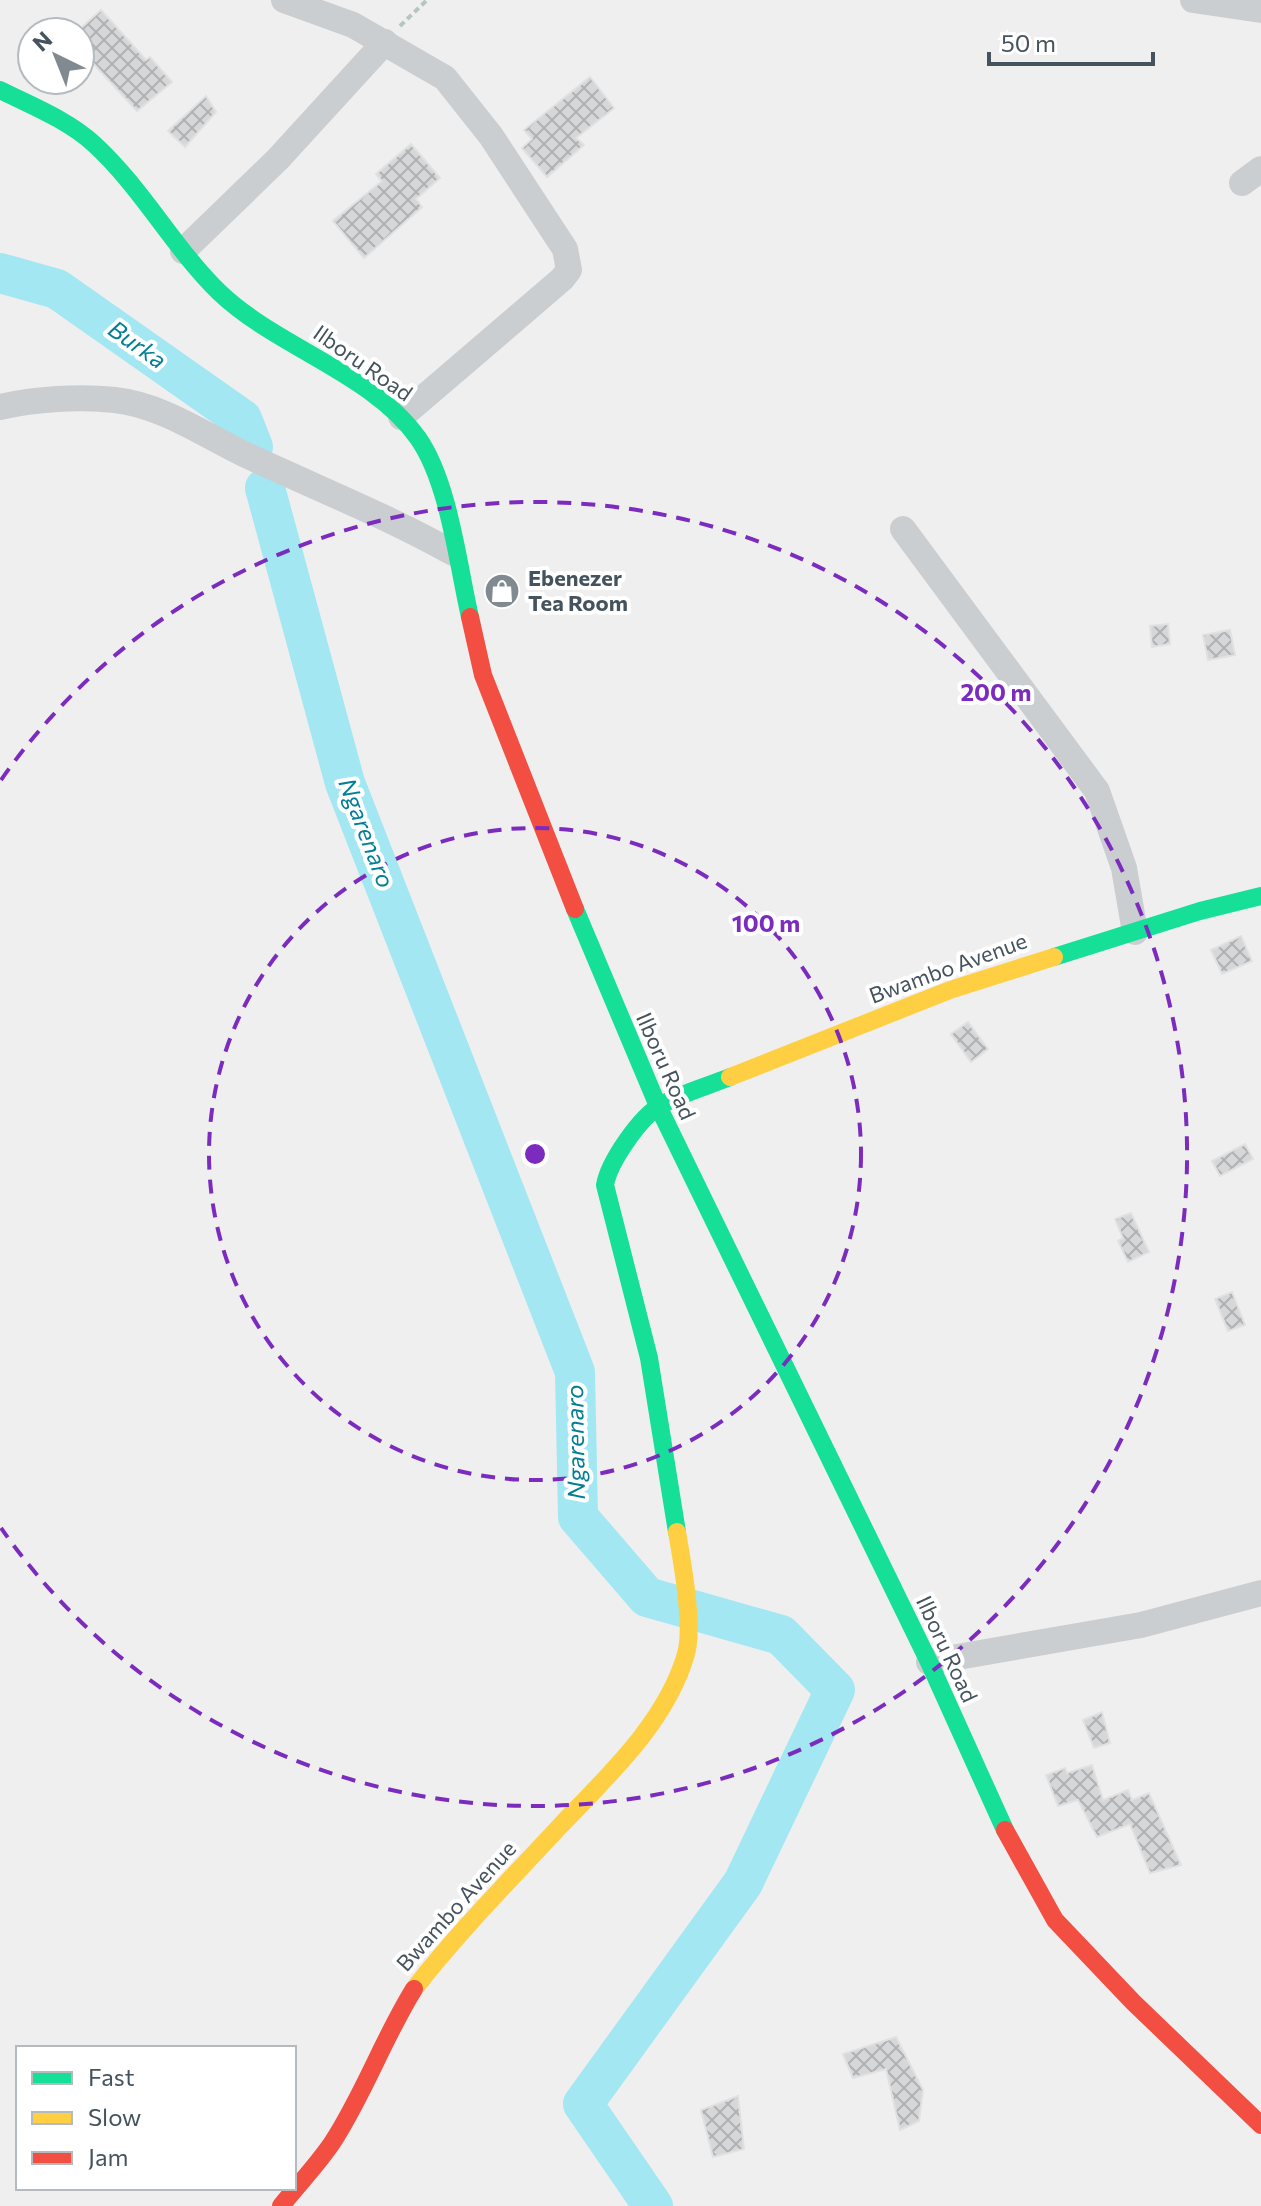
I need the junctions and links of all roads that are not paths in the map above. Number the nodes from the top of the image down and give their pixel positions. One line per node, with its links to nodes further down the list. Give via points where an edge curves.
1 (284, 0): 4 (street)
2 (1193, 0): 3 (street)
3 (1261, 10)
4 (385, 42): 6 (street, via 278,159); 8 (street, via 445,78 491,136 565,249 569,270)
5 (0, 90): 6 (street, Ilboru Road, via 92,142 124,174)
6 (183, 251): 8 (street, Ilboru Road, via 241,310 347,376)
7 (0, 407): 10 (street, via 75,399 152,408)
8 (401, 417): 10 (street, Ilboru Road, via 428,454)
9 (903, 529): 12 (street, via 1097,791 1124,868)
10 (453, 553): 13 (street, Ilboru Road, via 483,675 509,749)
11 (1261, 896): 12 (street, Bwambo Avenue)
12 (1135, 932): 13 (street, Bwambo Avenue, via 950,990)
13 (658, 1106): 15 (street, Ilboru Road); 17 (street, Bwambo Avenue, via 615,1157 605,1185 649,1358 685,1578 687,1652 630,1752 413,1990 331,2144)
14 (1261, 1593): 15 (street, via 1141,1625)
15 (929, 1662): 16 (street, Ilboru Road, via 1004,1828 1055,1920)
16 (1261, 2125)
17 (296, 2187)
18 (294, 2190): 19 (street, Bwambo Avenue)
19 (281, 2206)

